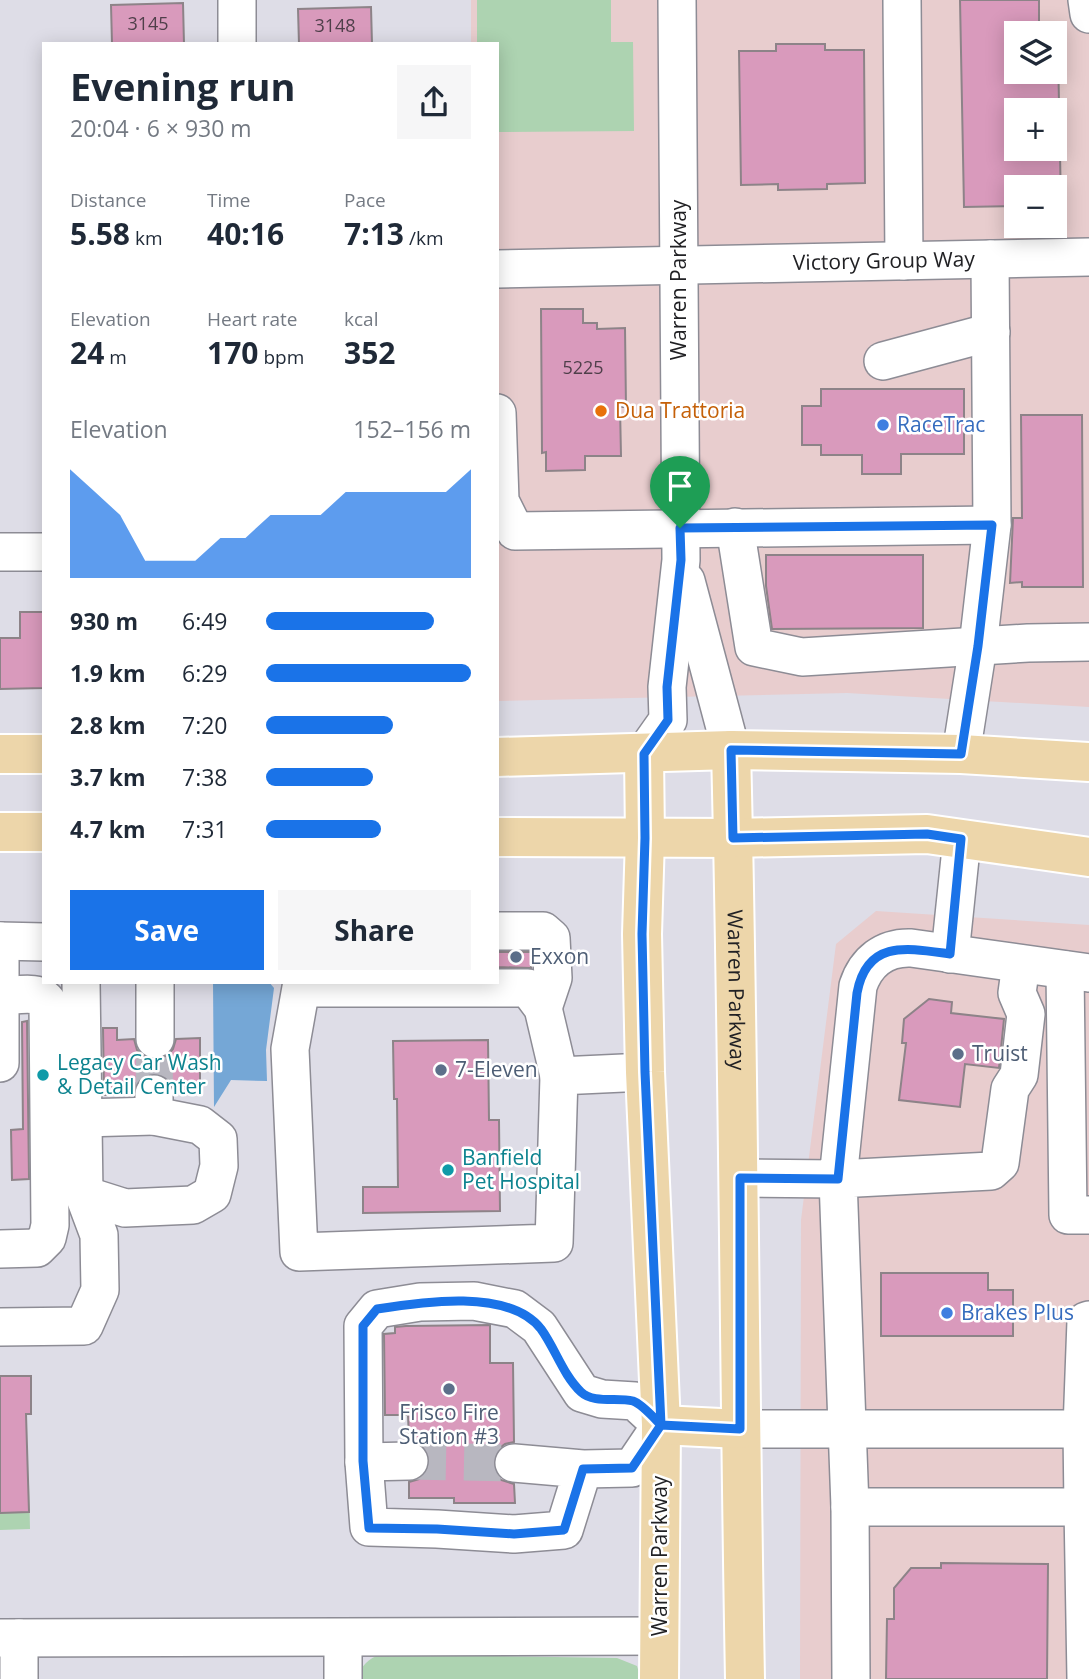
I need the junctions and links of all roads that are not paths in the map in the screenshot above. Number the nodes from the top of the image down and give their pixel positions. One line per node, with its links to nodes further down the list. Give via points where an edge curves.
1 (237, 0): 6 (street)
2 (677, 0): 10 (street, Warren Parkway)
3 (902, 0): 9 (street)
4 (1087, 0): 5 (street)
5 (1089, 13)
6 (237, 42)
7 (1089, 257): 8 (street, Victory Group Way)
8 (990, 259): 9 (street, Victory Group Way); 12 (street)
9 (904, 261): 10 (street, Victory Group Way)
10 (679, 264): 11 (street, Victory Group Way); 17 (street, Warren Parkway)
11 (499, 269)
12 (990, 332): 13 (street); 15 (street)
13 (883, 361)
14 (499, 472): 17 (street, via 500,501 515,531)
15 (992, 525): 16 (street); 21 (street)
16 (735, 527): 17 (street); 21 (street, via 754,647 802,657)
17 (680, 544): 22 (street, Warren Parkway); 25 (street, Warren Parkway, via 668,720)
18 (0, 552): 19 (street)
19 (42, 552)
20 (1089, 642): 21 (street)
21 (978, 646): 26 (street)
22 (731, 750): 25 (main road); 26 (main road); 33 (main road, Warren Parkway)
23 (0, 754): 24 (main road)
24 (42, 754)
25 (644, 754): 27 (main road); 32 (main road, Warren Parkway)
26 (961, 754): 28 (main road)
27 (499, 757)
28 (1089, 762)
29 (0, 832): 30 (main road)
30 (42, 832)
31 (499, 836): 32 (main road)
32 (645, 838): 33 (main road); 49 (main road, Warren Parkway)
33 (733, 838): 34 (main road, via 927,834); 52 (main road, Warren Parkway)
34 (961, 839): 35 (main road); 39 (street)
35 (1089, 857)
36 (499, 931): 46 (street, via 543,931 551,938 553,978)
37 (0, 941): 38 (street); 45 (street)
38 (42, 942)
39 (950, 954): 40 (street); 53 (street, via 897,948 876,958 864,971 857,993)
40 (1021, 964): 41 (street); 53 (street, via 1017,993 1026,1014 1019,1075 1010,1089 997,1168)
41 (1077, 972): 55 (street, via 1068,1215)
42 (81, 984): 51 (street)
43 (155, 984): 47 (street)
44 (302, 985): 46 (street, via 528,988); 50 (street, via 290,1049 299,1252 554,1243)
45 (1, 996): 48 (street); 56 (street, via 38,995 48,1003 50,1225 47,1238 37,1248)
46 (543, 1008): 50 (street)
47 (155, 1039)
48 (0, 1063)
49 (645, 1072): 50 (street); 59 (main road, Warren Parkway)
50 (559, 1076)
51 (83, 1118): 54 (street); 54 (street, via 154,1105 200,1125 218,1139 219,1166 212,1194 192,1205 125,1208)
52 (740, 1178): 53 (street); 60 (main road, Warren Parkway)
53 (838, 1179): 61 (street)
54 (85, 1195): 58 (street, via 99,1235 100,1290 84,1326)
55 (1089, 1215)
56 (0, 1249)
57 (1089, 1320): 62 (street)
58 (0, 1327)
59 (661, 1425): 60 (main road); 63 (street, via 635,1401 582,1393 540,1327 515,1309 474,1301 420,1302 377,1309 363,1326); 66 (street, via 632,1468); 69 (main road, Warren Parkway)
60 (740, 1429): 61 (street); 75 (main road, Warren Parkway)
61 (849, 1429): 62 (street); 67 (street)
62 (1082, 1429): 68 (street)
63 (363, 1461): 64 (street); 66 (street, via 369,1528 514,1534 564,1530)
64 (409, 1461)
65 (514, 1463): 66 (street)
66 (583, 1469)
67 (850, 1507): 68 (street); 76 (street)
68 (1083, 1507): 77 (street)
69 (659, 1636): 71 (street); 74 (main road, Warren Parkway)
70 (10, 1638): 71 (street); 72 (street)
71 (343, 1638): 73 (street)
72 (19, 1679)
73 (343, 1679)
74 (659, 1679)
75 (745, 1679)
76 (851, 1679)
77 (1086, 1679)

